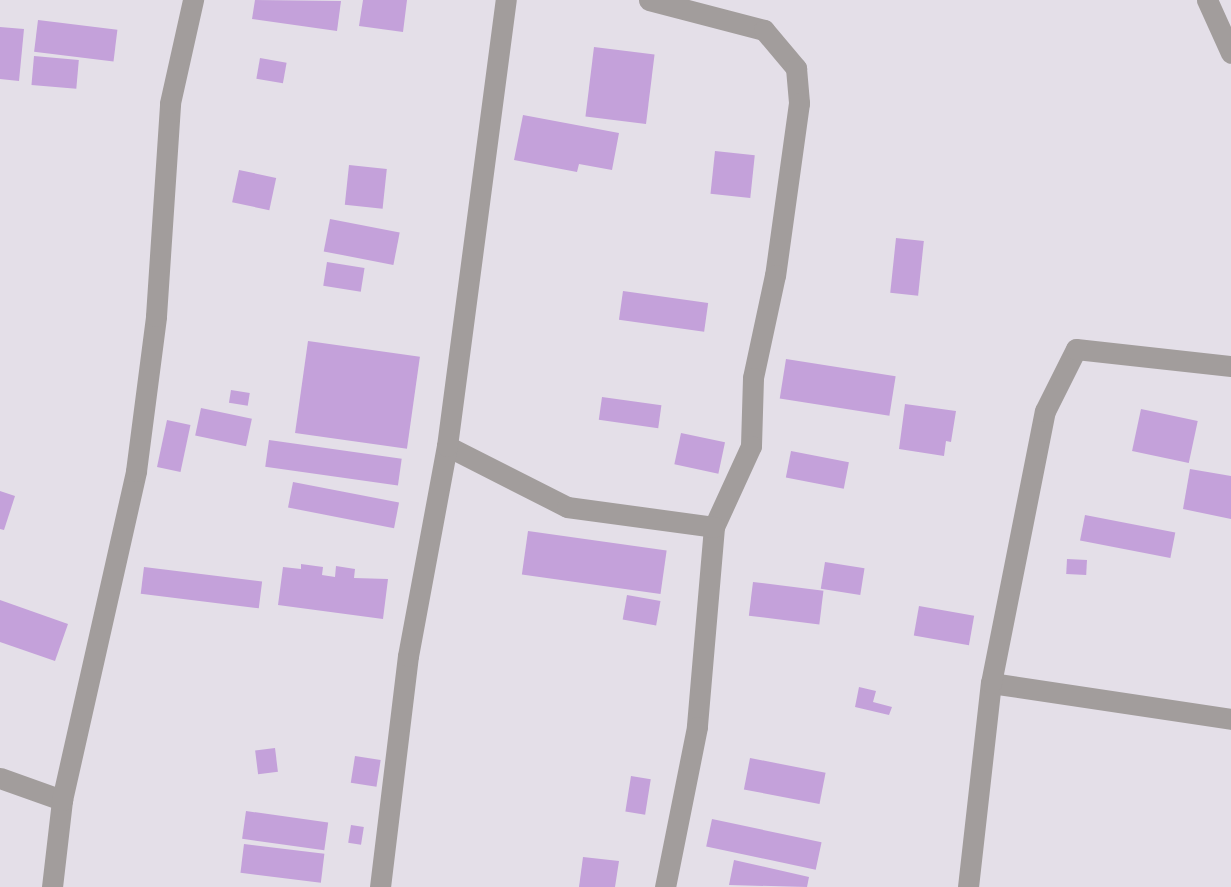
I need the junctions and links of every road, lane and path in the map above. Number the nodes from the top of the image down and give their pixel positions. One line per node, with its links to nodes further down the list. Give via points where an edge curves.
1 (193, 0): 12 (street, via 170,103 156,316 136,471)
2 (506, 0): 7 (street)
3 (649, 0): 8 (street, via 764,30 796,68 799,103 775,275 754,378 751,446)
4 (1207, 0): 5 (street)
5 (1231, 53)
6 (1231, 366): 9 (street, via 1076,349 1045,411)
7 (447, 446): 8 (street, via 567,507); 14 (street, via 408,656)
8 (714, 527): 15 (street, via 697,727)
9 (991, 683): 10 (street); 16 (street)
10 (1231, 719)
11 (0, 778): 12 (street)
12 (62, 800): 13 (street)
13 (52, 887)
14 (380, 887)
15 (665, 887)
16 (968, 887)

